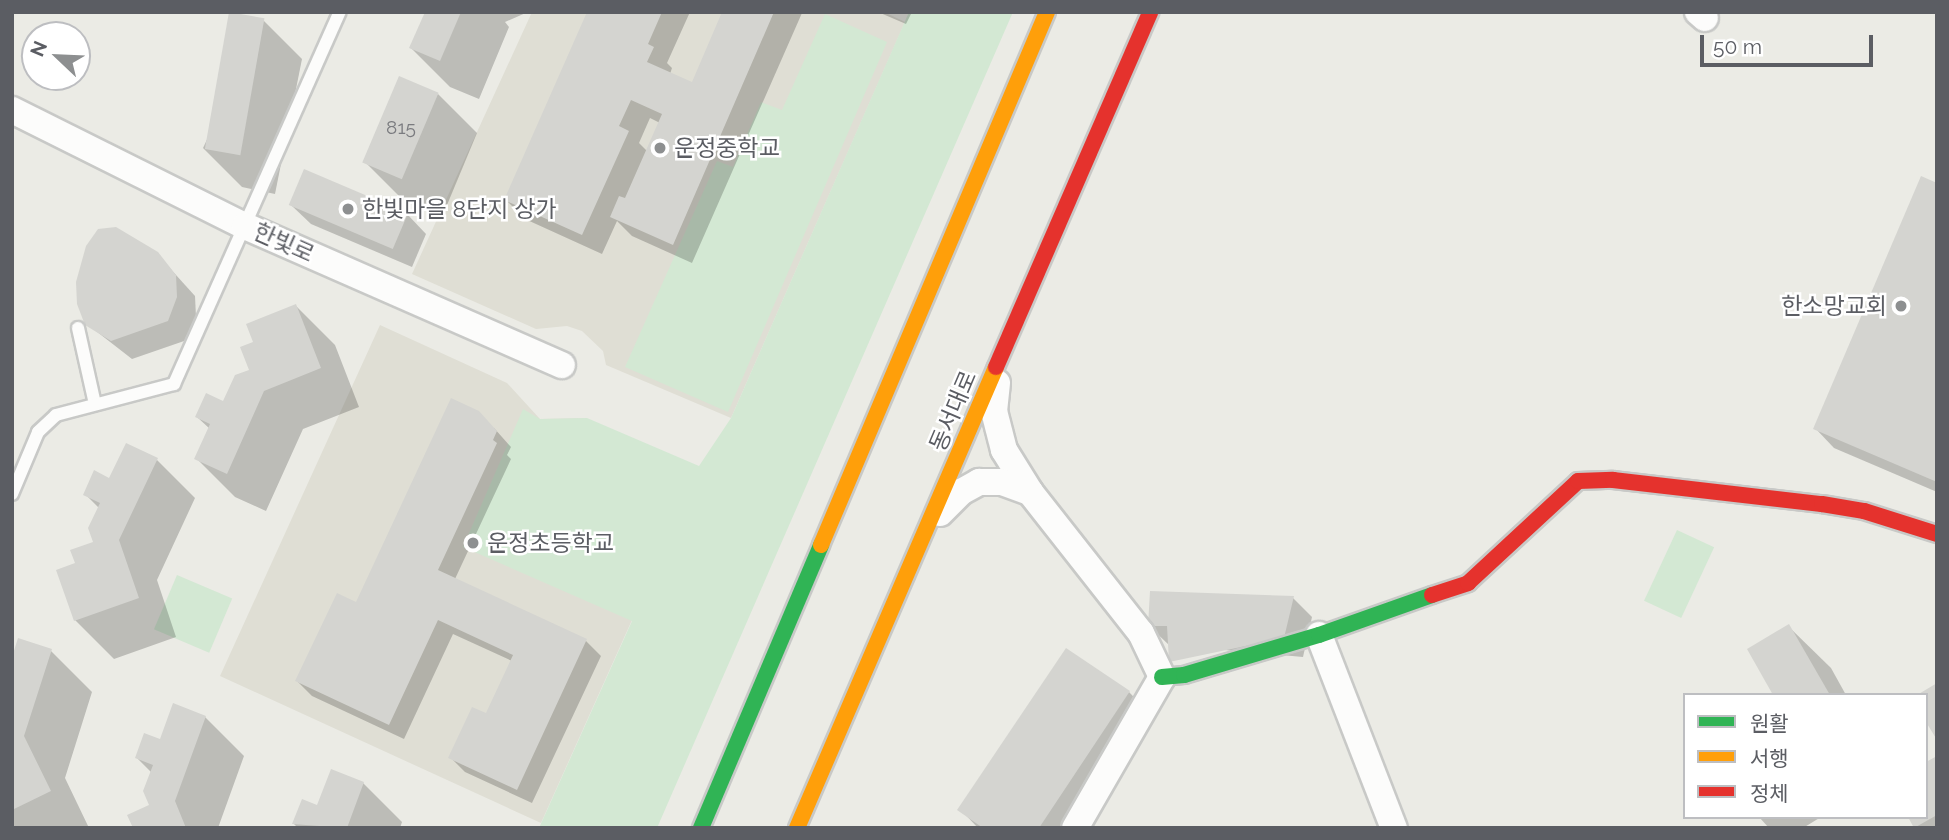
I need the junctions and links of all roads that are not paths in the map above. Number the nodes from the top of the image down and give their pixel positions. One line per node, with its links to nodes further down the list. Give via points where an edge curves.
1 (341, 12): 5 (lane)
2 (1047, 12): 16 (main road)
3 (1148, 16): 7 (main road, 동서대로)
4 (12, 110): 5 (street, 한빛로)
5 (246, 226): 8 (street, 한빛로); 9 (lane, via 174,384)
6 (78, 328): 9 (lane)
7 (1002, 357): 10 (street, via 995,394 997,430); 13 (main road, 동서대로)
8 (562, 365)
9 (95, 404): 11 (lane, via 67,410 46,422)
10 (1030, 492): 13 (street, via 1002,482 979,482 943,509); 15 (street, via 1141,634)
11 (12, 494)
12 (1937, 534): 14 (main road, via 1864,511 1822,504 1626,481 1578,481 1468,583)
13 (917, 552): 17 (main road, 동서대로)
14 (1319, 635): 15 (main road, via 1184,675); 19 (street)
15 (1162, 677): 18 (street)
16 (699, 828)
17 (797, 828)
18 (1076, 828)
19 (1394, 828)

